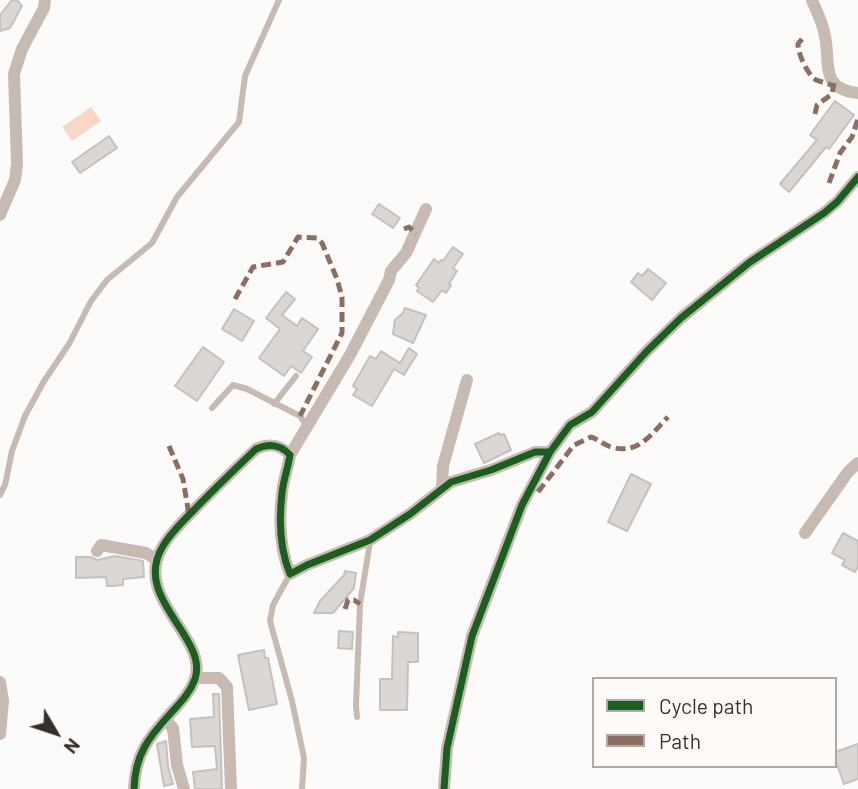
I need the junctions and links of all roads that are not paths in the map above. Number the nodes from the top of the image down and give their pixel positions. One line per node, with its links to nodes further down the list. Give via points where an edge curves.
1 (45, 0): 7 (street, via 14,74 17,164)
2 (279, 0): 17 (lane, via 246,76 239,122 177,197 152,243 107,280 91,300 25,416)
3 (812, 0): 4 (street, via 825,34 827,74 848,92)
4 (858, 93)
5 (858, 177): 13 (street, via 824,214 750,262 681,318 592,412 570,425)
6 (426, 209): 12 (street, via 350,355)
7 (0, 215)
8 (296, 376): 10 (lane)
9 (467, 380): 16 (street, via 443,466)
10 (274, 404): 11 (lane, via 233,385); 12 (lane, via 300,416)
11 (212, 408)
12 (306, 425): 14 (street)
13 (550, 452): 16 (street, via 535,452); 32 (street, via 522,505 472,636 447,748)
14 (290, 456): 21 (street, via 278,446 266,444 256,449 175,530); 22 (street, via 281,516)
15 (858, 463): 18 (street)
16 (442, 487): 19 (street)
17 (0, 495)
18 (806, 534)
19 (370, 540): 22 (street); 25 (lane, via 360,604)
20 (97, 551): 21 (street, via 101,545 146,553)
21 (157, 560): 23 (street, via 160,596 191,648 197,664)
22 (290, 574): 31 (lane, via 273,605 270,621 304,758)
23 (195, 678): 26 (street, via 186,697); 30 (street, via 219,678 227,687)
24 (0, 682): 27 (street)
25 (358, 717)
26 (165, 720): 28 (street, via 137,760); 29 (street, via 173,728)
27 (0, 734)
28 (134, 789)
29 (184, 789)
30 (231, 789)
31 (302, 789)
32 (444, 789)

